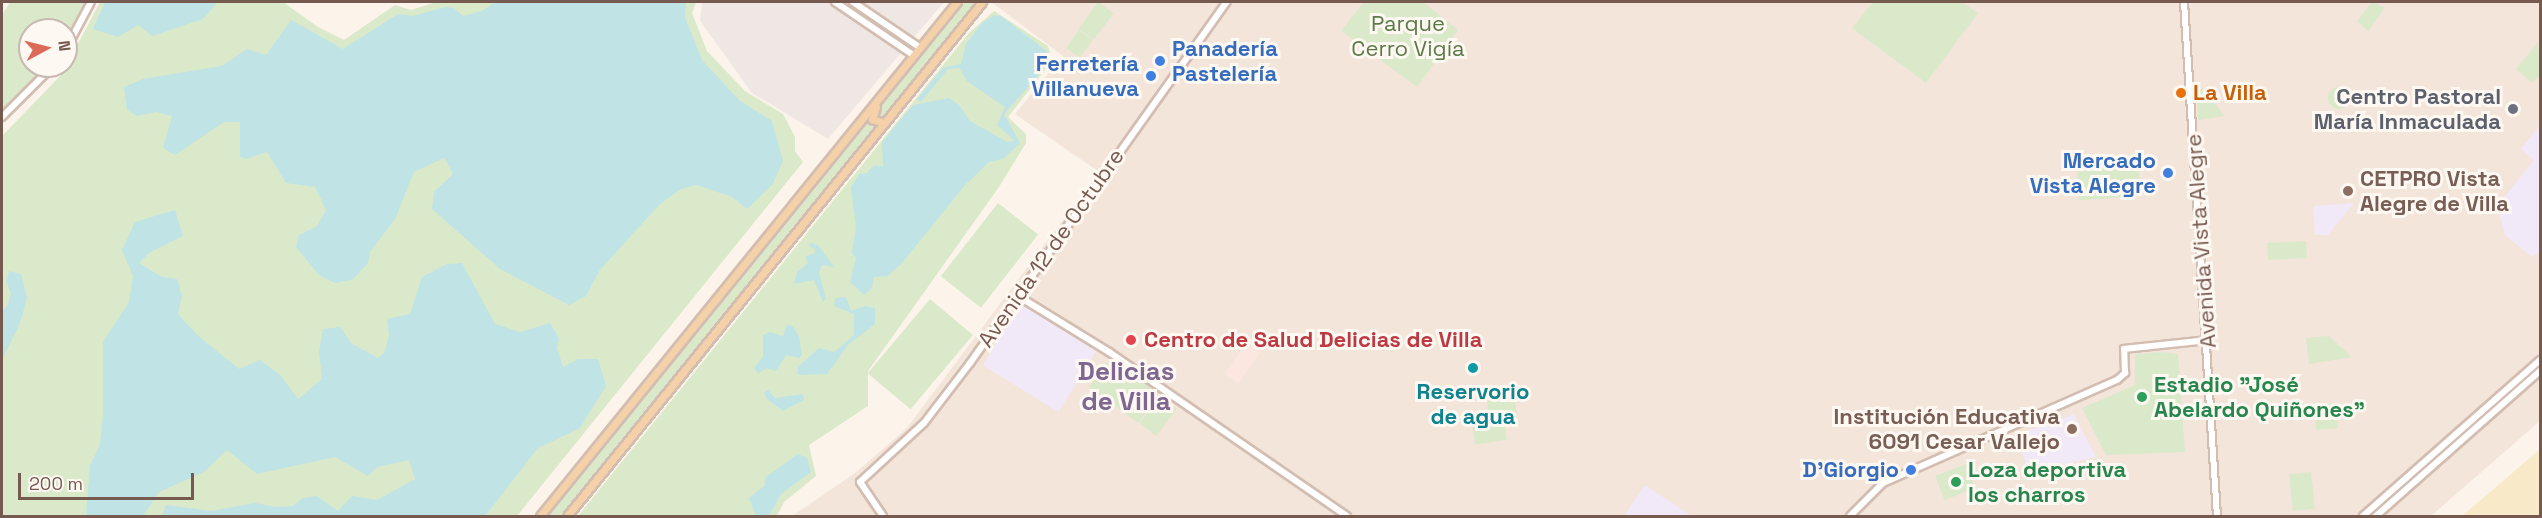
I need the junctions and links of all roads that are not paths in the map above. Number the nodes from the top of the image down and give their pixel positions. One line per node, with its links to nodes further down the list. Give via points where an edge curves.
1 (91, 2): 8 (street)
2 (835, 2): 10 (street)
3 (854, 2): 9 (street)
4 (957, 2): 9 (main road)
5 (980, 2): 14 (main road)
6 (1227, 2): 15 (street, Avenida 12 de Octubre)
7 (2184, 2): 16 (street, Avenida Vista Alegre)
8 (78, 26)
9 (919, 47): 10 (main road)
10 (913, 55): 12 (main road)
11 (42, 78): 13 (street)
12 (887, 88): 14 (main road, via 871,117 877,124); 19 (main road)
13 (2, 117)
14 (885, 122): 20 (main road)
15 (1018, 296): 21 (street, Avenida 12 de Octubre, via 924,423 860,482); 22 (street, via 1108,352)
16 (2208, 340): 23 (street, via 2124,349 2125,373 2117,380 1883,483); 24 (street, Avenida Vista Alegre)
17 (2541, 360): 25 (street)
18 (2541, 371): 26 (street)
19 (540, 516)
20 (567, 516)
21 (883, 516)
22 (1347, 516)
23 (1850, 516)
24 (2217, 516)
25 (2363, 516)
26 (2376, 516)

